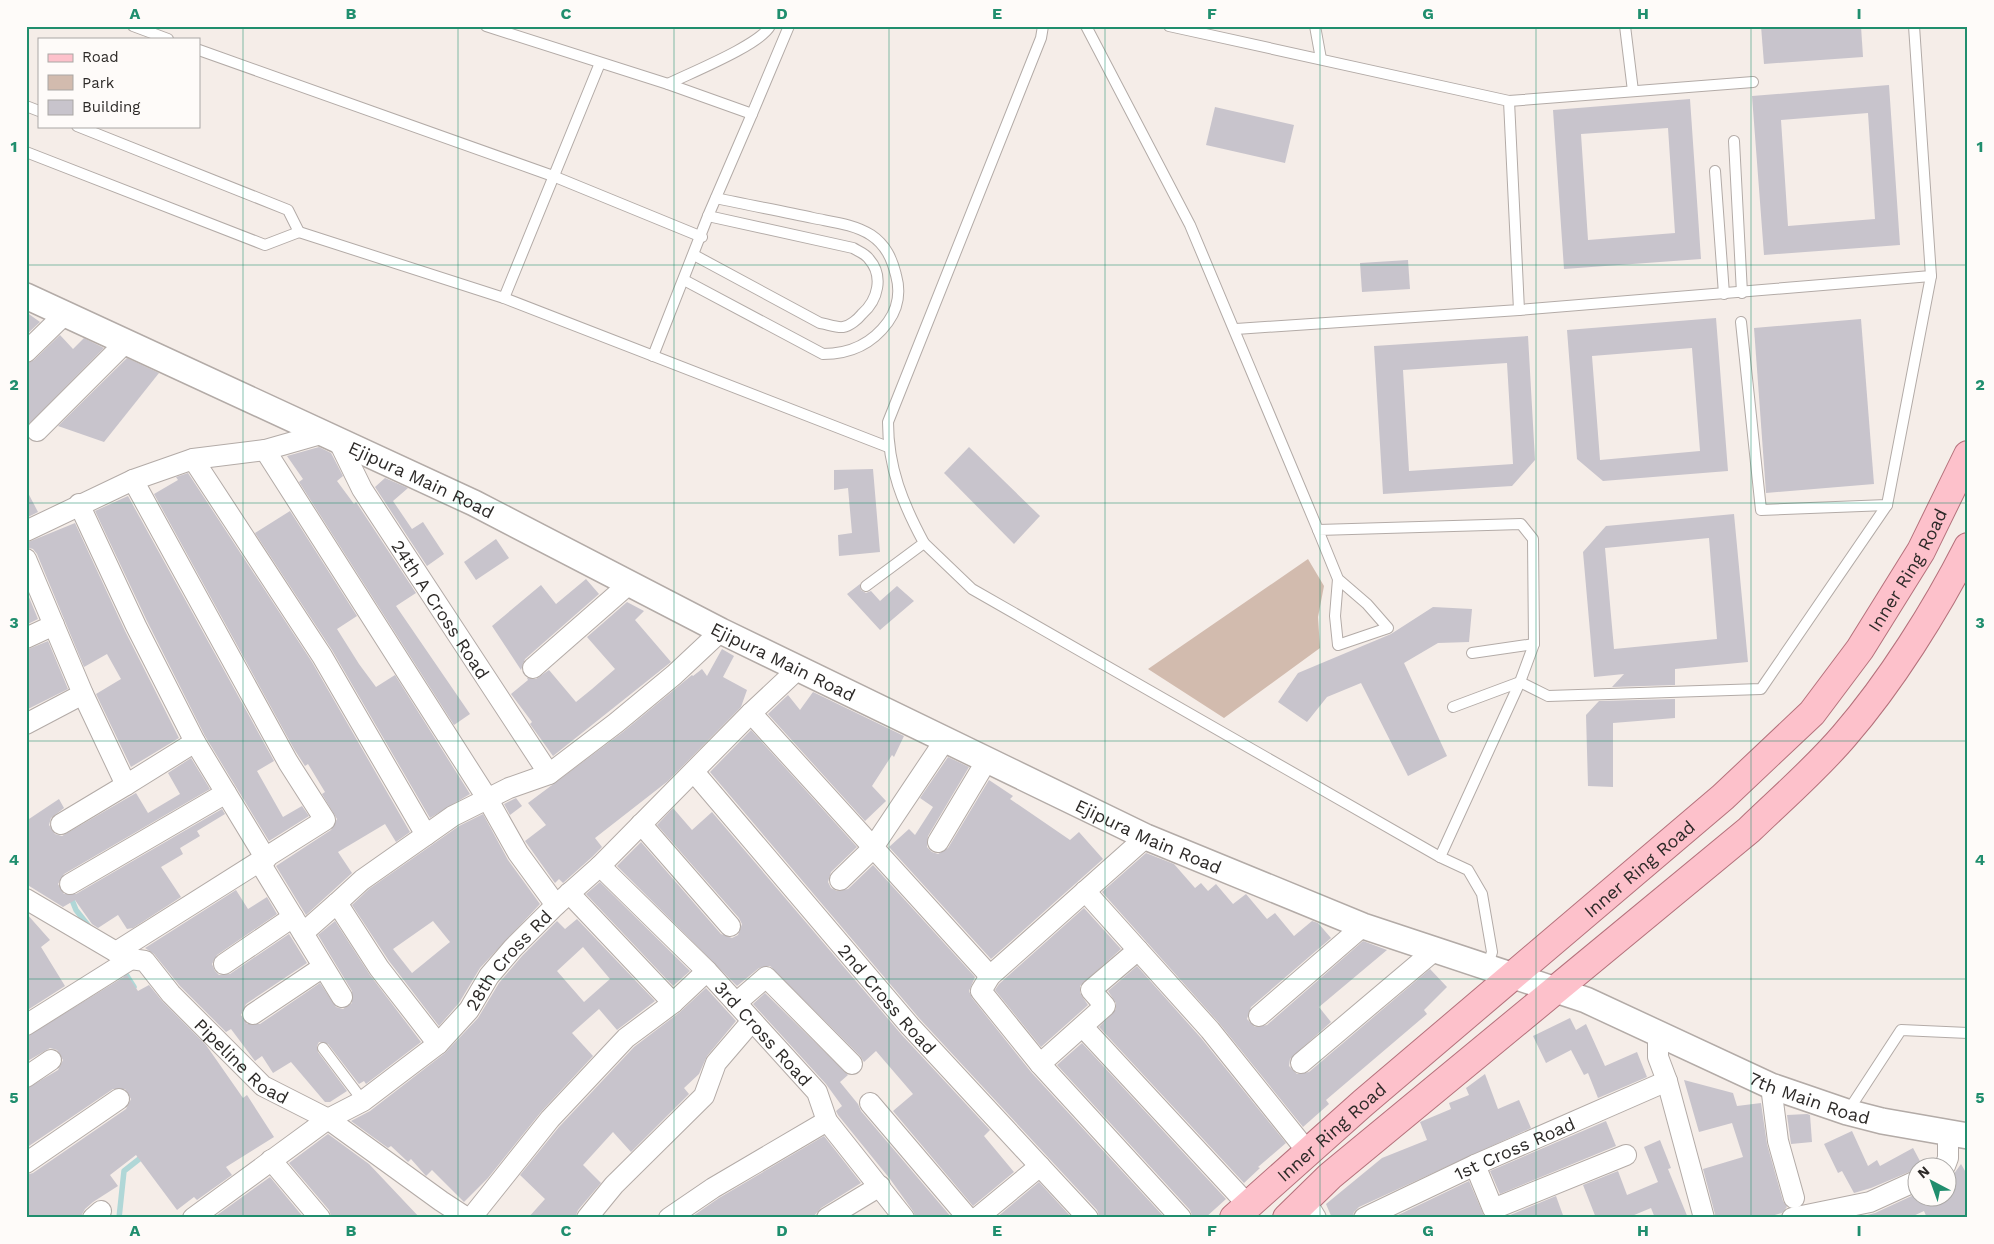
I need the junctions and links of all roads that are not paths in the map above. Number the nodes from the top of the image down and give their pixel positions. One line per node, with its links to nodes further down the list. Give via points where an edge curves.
1 (132, 26): 11 (lane)
2 (486, 26): 14 (lane)
3 (770, 26): 16 (lane, via 766,34 738,50)
4 (789, 26): 21 (lane)
5 (1043, 26): 47 (lane, via 1041,38 888,422)
6 (1086, 26): 41 (lane, via 1190,225)
7 (1170, 26): 13 (lane)
8 (1315, 26): 13 (lane)
9 (1625, 26): 17 (lane)
10 (1914, 26): 32 (lane)
11 (165, 38)
12 (200, 50): 26 (lane)
13 (1321, 59): 18 (lane)
14 (600, 63): 16 (lane); 26 (lane)
15 (1753, 82): 17 (lane)
16 (668, 84): 21 (lane)
17 (1633, 91): 18 (lane)
18 (1510, 101): 38 (lane)
19 (26, 106): 20 (lane)
20 (38, 111)
21 (752, 114): 27 (lane)
22 (82, 128): 29 (lane, via 288,210)
23 (1734, 141): 34 (lane)
24 (26, 152): 29 (lane, via 264,245)
25 (1715, 172): 35 (lane)
26 (553, 176): 30 (lane); 37 (lane)
27 (716, 198): 28 (lane); 33 (lane, via 849,226 871,235 892,258 898,282 894,313 871,340 857,349 823,354)
28 (708, 216): 30 (lane); 31 (lane, via 854,248 869,258 877,273 875,297 868,309 843,327 820,323)
29 (299, 232): 37 (lane)
30 (702, 237): 31 (lane)
31 (694, 255): 33 (lane)
32 (1930, 276): 34 (lane); 53 (lane)
33 (684, 280): 44 (lane)
34 (1742, 293): 35 (lane)
35 (1724, 294): 38 (lane)
36 (26, 296): 39 (street, Ejipura Main Road)
37 (504, 298): 44 (lane)
38 (1519, 310): 41 (lane)
39 (65, 314): 42 (street, Ejipura Main Road); 43 (street)
40 (1741, 322): 53 (lane, via 1761,510)
41 (1236, 329): 54 (lane)
42 (126, 342): 45 (street); 46 (street, Ejipura Main Road)
43 (26, 352)
44 (653, 356): 47 (lane)
45 (37, 431)
46 (330, 438): 48 (street); 60 (street, Ejipura Main Road, via 474,503); 78 (street, 24th A Cross Road)
47 (888, 447): 56 (lane, via 903,504)
48 (265, 450): 50 (street); 81 (street)
49 (1968, 455): 108 (main road, Inner Ring Road, via 1921,551 1860,649 1812,713 1723,796)
50 (194, 459): 51 (street); 84 (street, via 322,656)
51 (133, 480): 52 (street); 89 (street, via 288,762 325,820)
52 (79, 504): 55 (street); 75 (street)
53 (1887, 505): 69 (lane, via 1761,689 1548,696)
54 (1318, 530): 59 (lane); 65 (lane, via 1521,524 1533,539)
55 (26, 531)
56 (924, 544): 61 (lane); 88 (lane, via 972,589)
57 (1968, 547): 109 (main road, Inner Ring Road, via 1920,630 1878,691 1811,771 1748,830)
58 (26, 559): 62 (street)
59 (1338, 579): 59 (lane, via 1335,616 1338,645 1388,628)
60 (629, 584): 63 (street, Ejipura Main Road); 67 (street)
61 (866, 586)
62 (54, 624): 64 (street); 70 (street)
63 (720, 631): 68 (street, Ejipura Main Road); 78 (street, via 674,675)
64 (26, 638)
65 (1534, 644): 66 (lane); 69 (lane)
66 (1472, 654)
67 (533, 668)
68 (798, 669): 72 (street, 28th Cross Rd); 74 (street, Ejipura Main Road)
69 (1520, 682): 71 (lane); 88 (lane)
70 (83, 694): 73 (street); 79 (street)
71 (1453, 707)
72 (751, 713): 77 (street, 28th Cross Rd); 87 (street)
73 (26, 724)
74 (945, 740): 76 (street, Ejipura Main Road); 87 (street)
75 (195, 742): 79 (street); 80 (street)
76 (987, 760): 85 (street, Ejipura Main Road); 86 (street)
77 (694, 772): 83 (street, 28th Cross Rd); 142 (street, 2nd Cross Road, via 910,1026)
78 (549, 774): 81 (street)
79 (126, 785): 82 (street)
80 (226, 793): 89 (street); 92 (street)
81 (486, 798): 84 (street); 94 (street, via 518,853)
82 (62, 824)
83 (641, 824): 90 (street, 28th Cross Rd); 98 (street)
84 (426, 835): 95 (street, via 362,880)
85 (1146, 836): 93 (street); 99 (street, Ejipura Main Road)
86 (938, 842)
87 (872, 849): 91 (street); 107 (street)
88 (1440, 857): 105 (lane, via 1468,870 1482,894 1492,952)
89 (263, 861): 97 (street); 102 (street)
90 (600, 866): 94 (street, 28th Cross Rd); 106 (street, 3rd Cross Road)
91 (840, 880)
92 (70, 884)
93 (1085, 891): 100 (street); 107 (street)
94 (563, 899): 111 (street); 120 (street, 28th Cross Rd, via 489,976 469,1010)
95 (337, 903): 97 (street); 120 (street, via 379,968)
96 (32, 909): 102 (street, Pipeline Road)
97 (298, 925): 103 (street); 104 (street)
98 (730, 926)
99 (1363, 926): 101 (street, Ejipura Main Road); 114 (street)
100 (1138, 950): 117 (street, via 1091,990 1105,1006); 136 (street, via 1210,1030)
101 (1435, 950): 105 (street, Ejipura Main Road); 123 (street)
102 (124, 956): 116 (street); 133 (street, Pipeline Road, via 146,961 171,994 263,1086)
103 (224, 964)
104 (323, 967): 110 (street); 113 (street)
105 (1487, 968): 108 (street, Ejipura Main Road)
106 (707, 971): 111 (street); 112 (street, 3rd Cross Road)
107 (990, 976): 125 (street, via 981,991)
108 (1512, 977): 109 (street, Ejipura Main Road); 136 (main road, Inner Ring Road)
109 (1556, 990): 119 (street, 7th Main Road, via 1586,1000); 147 (main road, Inner Ring Road, via 1330,1176)
110 (342, 997)
111 (673, 1003): 150 (street, via 626,1038 550,1118)
112 (736, 1003): 115 (street, 3rd Cross Road); 124 (street, via 766,977)
113 (253, 1014)
114 (1258, 1016)
115 (752, 1021): 134 (street, 3rd Cross Road, via 817,1092); 151 (street, via 716,1063 704,1096 614,1185)
116 (26, 1025)
117 (1083, 1027): 125 (street); 146 (street)
118 (1968, 1032): 132 (lane, via 1902,1030)
119 (1658, 1034): 127 (street, via 1658,1057); 128 (street, 7th Main Road)
120 (438, 1044): 130 (street, 28th Cross Rd)
121 (322, 1048): 130 (lane)
122 (51, 1060): 126 (street)
123 (1301, 1063)
124 (852, 1064)
125 (1040, 1064): 158 (street)
126 (26, 1077)
127 (1667, 1081): 141 (street, 1st Cross Road); 160 (street)
128 (1771, 1086): 132 (street, 7th Main Road); 145 (street, via 1778,1140)
129 (119, 1099): 140 (street)
130 (363, 1101): 133 (street, 28th Cross Rd)
131 (870, 1103): 155 (street)
132 (1847, 1112): 135 (street, 7th Main Road)
133 (328, 1119): 139 (street, 28th Cross Rd); 150 (street, Pipeline Road)
134 (827, 1121): 143 (street, 3rd Cross Road); 152 (street, via 712,1188)
135 (1958, 1134): 138 (street)
136 (1307, 1151): 146 (main road, Inner Ring Road)
137 (1626, 1155): 141 (street, via 1492,1209)
138 (1949, 1156)
139 (271, 1160): 148 (street, 28th Cross Rd); 149 (street)
140 (26, 1163)
141 (1475, 1165): 159 (street, 1st Cross Road)
142 (1040, 1166): 156 (street); 157 (street, 2nd Cross Road)
143 (880, 1186): 153 (street); 154 (street, 3rd Cross Road)
144 (1906, 1186): 161 (street, via 1870,1202)
145 (1794, 1198)
146 (1241, 1211)
147 (1303, 1212)
148 (193, 1218)
149 (320, 1218)
150 (469, 1218)
151 (587, 1218)
152 (669, 1218)
153 (827, 1218)
154 (904, 1218)
155 (968, 1218)
156 (977, 1218)
157 (1088, 1218)
158 (1181, 1218)
159 (1364, 1218)
160 (1704, 1218)
161 (1792, 1218)

